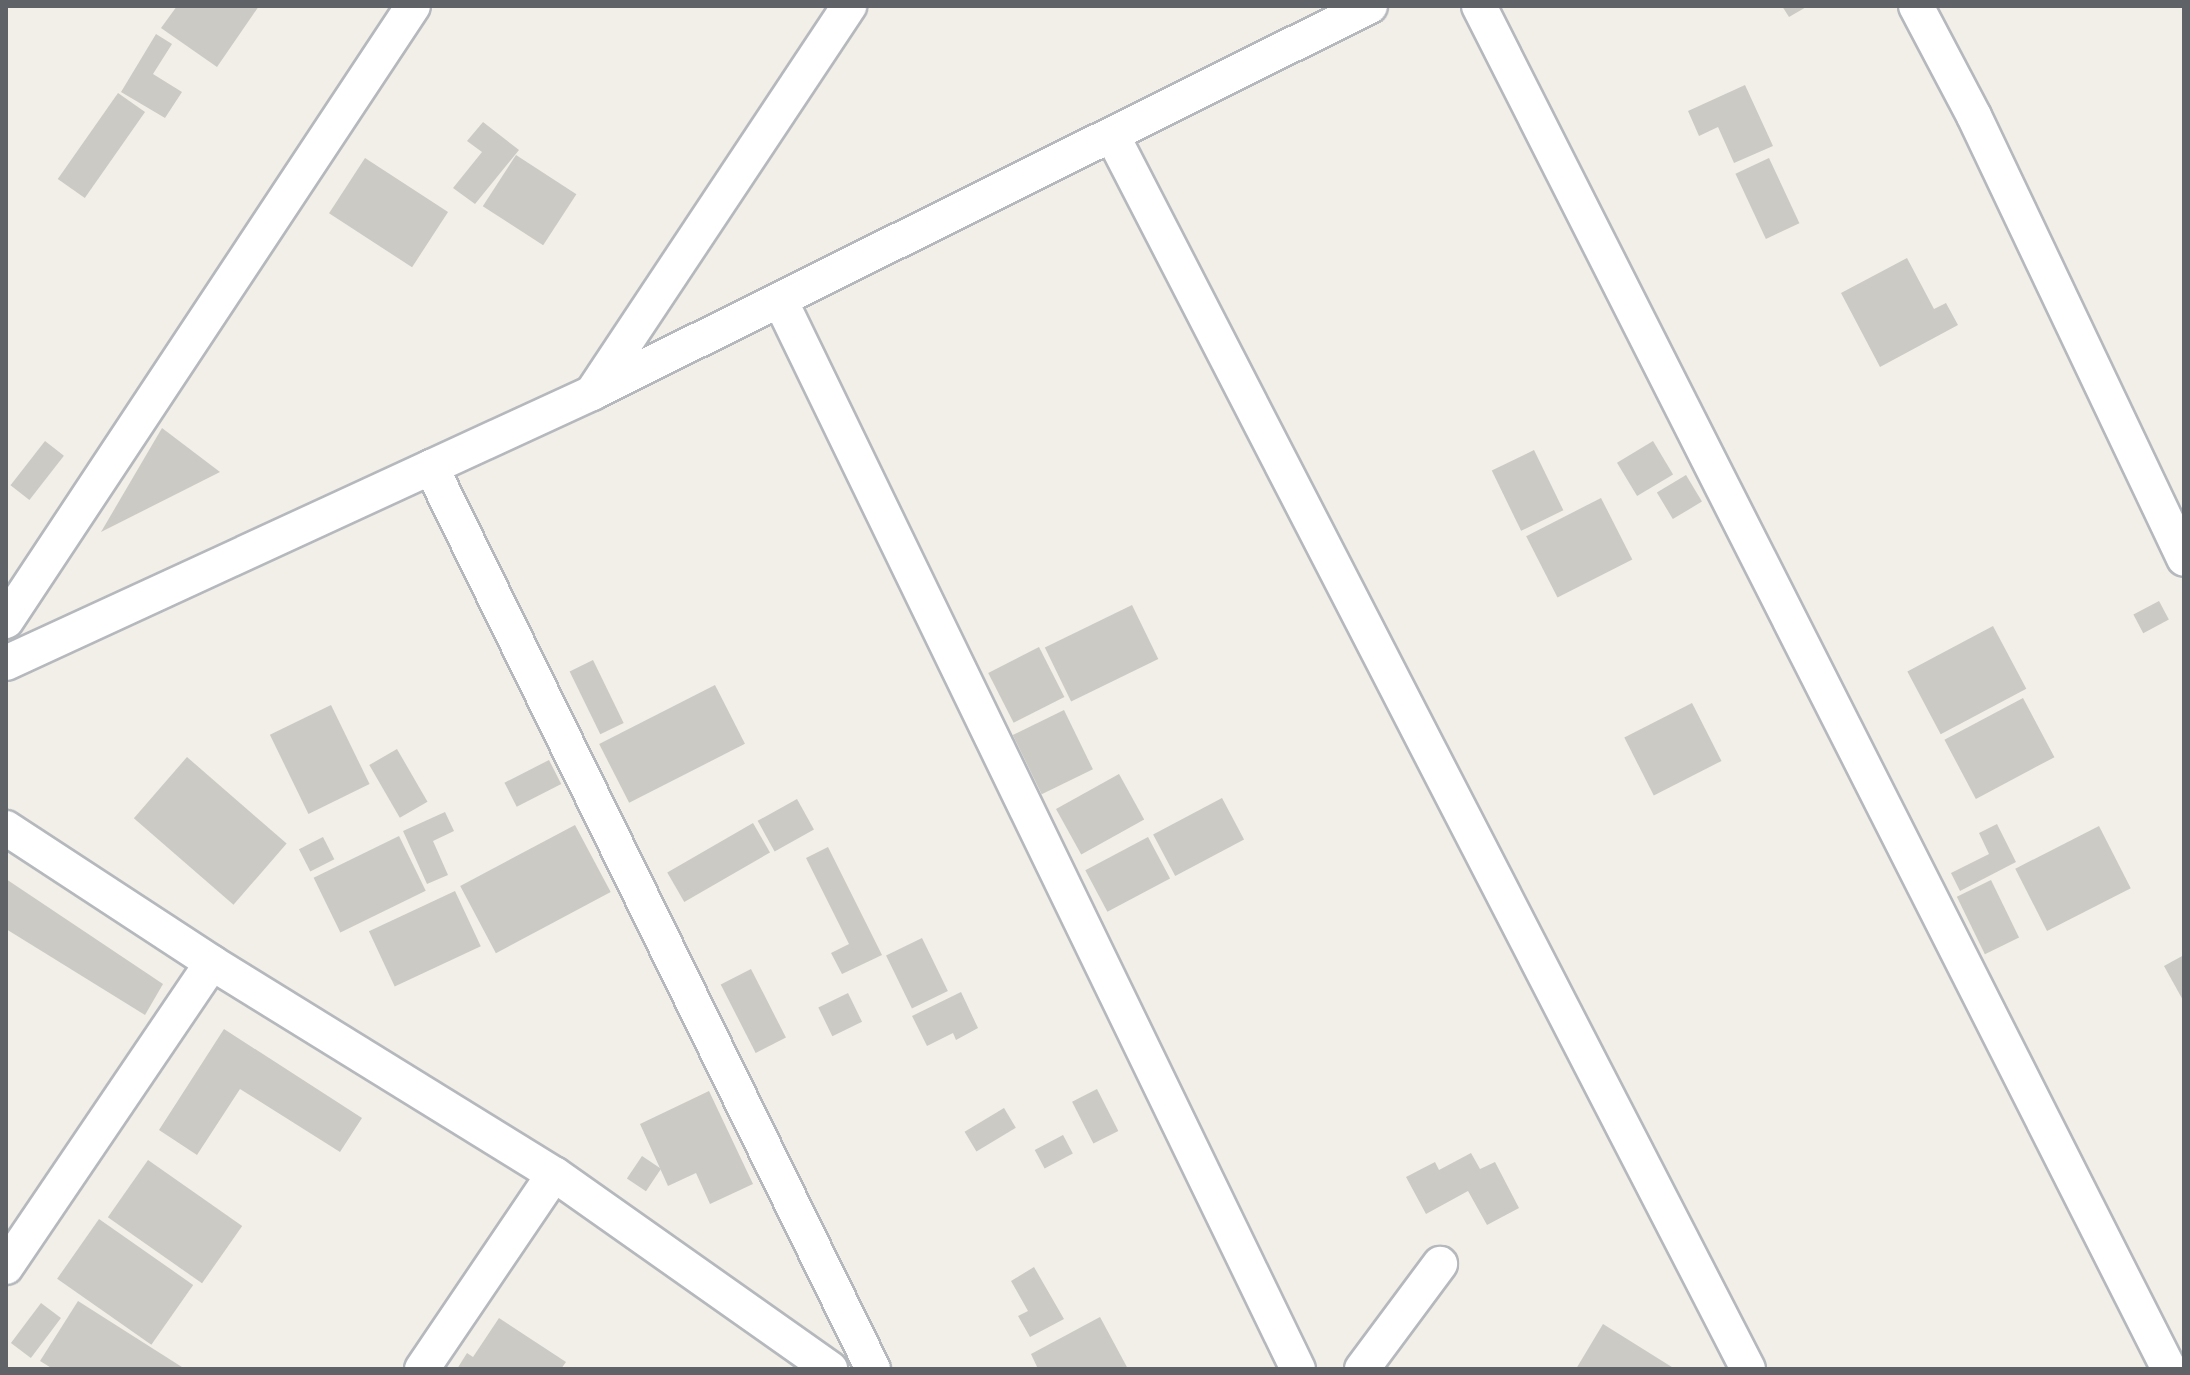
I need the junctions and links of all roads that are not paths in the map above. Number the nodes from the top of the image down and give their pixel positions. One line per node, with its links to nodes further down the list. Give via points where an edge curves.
1 (413, 6): 11 (street)
2 (849, 6): 8 (street)
3 (1370, 6): 6 (street)
4 (1479, 6): 24 (street)
5 (1916, 6): 10 (street, via 1974,116)
6 (1112, 135): 7 (street); 23 (street)
7 (780, 300): 8 (street); 21 (street)
8 (592, 393): 9 (street)
9 (431, 467): 12 (street); 20 (street)
10 (2184, 559)
11 (6, 621)
12 (6, 663)
13 (6, 828): 14 (street)
14 (212, 963): 15 (street); 17 (street)
15 (554, 1174): 18 (street); 19 (street)
16 (1440, 1264): 22 (street)
17 (6, 1267)
18 (422, 1369)
19 (830, 1369)
20 (873, 1369)
21 (1298, 1369)
22 (1362, 1369)
23 (1748, 1369)
24 (2169, 1369)

